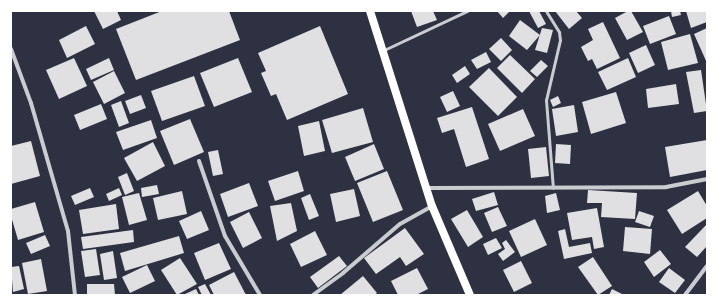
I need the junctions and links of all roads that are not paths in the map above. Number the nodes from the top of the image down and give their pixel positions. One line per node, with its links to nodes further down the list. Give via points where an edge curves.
1 (370, 11): 5 (main road)
2 (467, 11): 5 (lane)
3 (546, 11): 9 (lane, via 559,32 560,40 546,100)
4 (11, 49): 12 (street, via 31,103 68,231)
5 (382, 51): 8 (main road)
6 (199, 161): 13 (street, via 225,236)
7 (707, 179): 9 (street, via 666,187)
8 (428, 188): 9 (street); 10 (main road)
9 (553, 188)
10 (432, 206): 14 (street, via 400,224); 15 (main road)
11 (707, 266): 16 (street)
12 (75, 295)
13 (260, 295)
14 (313, 295)
15 (470, 295)
16 (685, 295)

